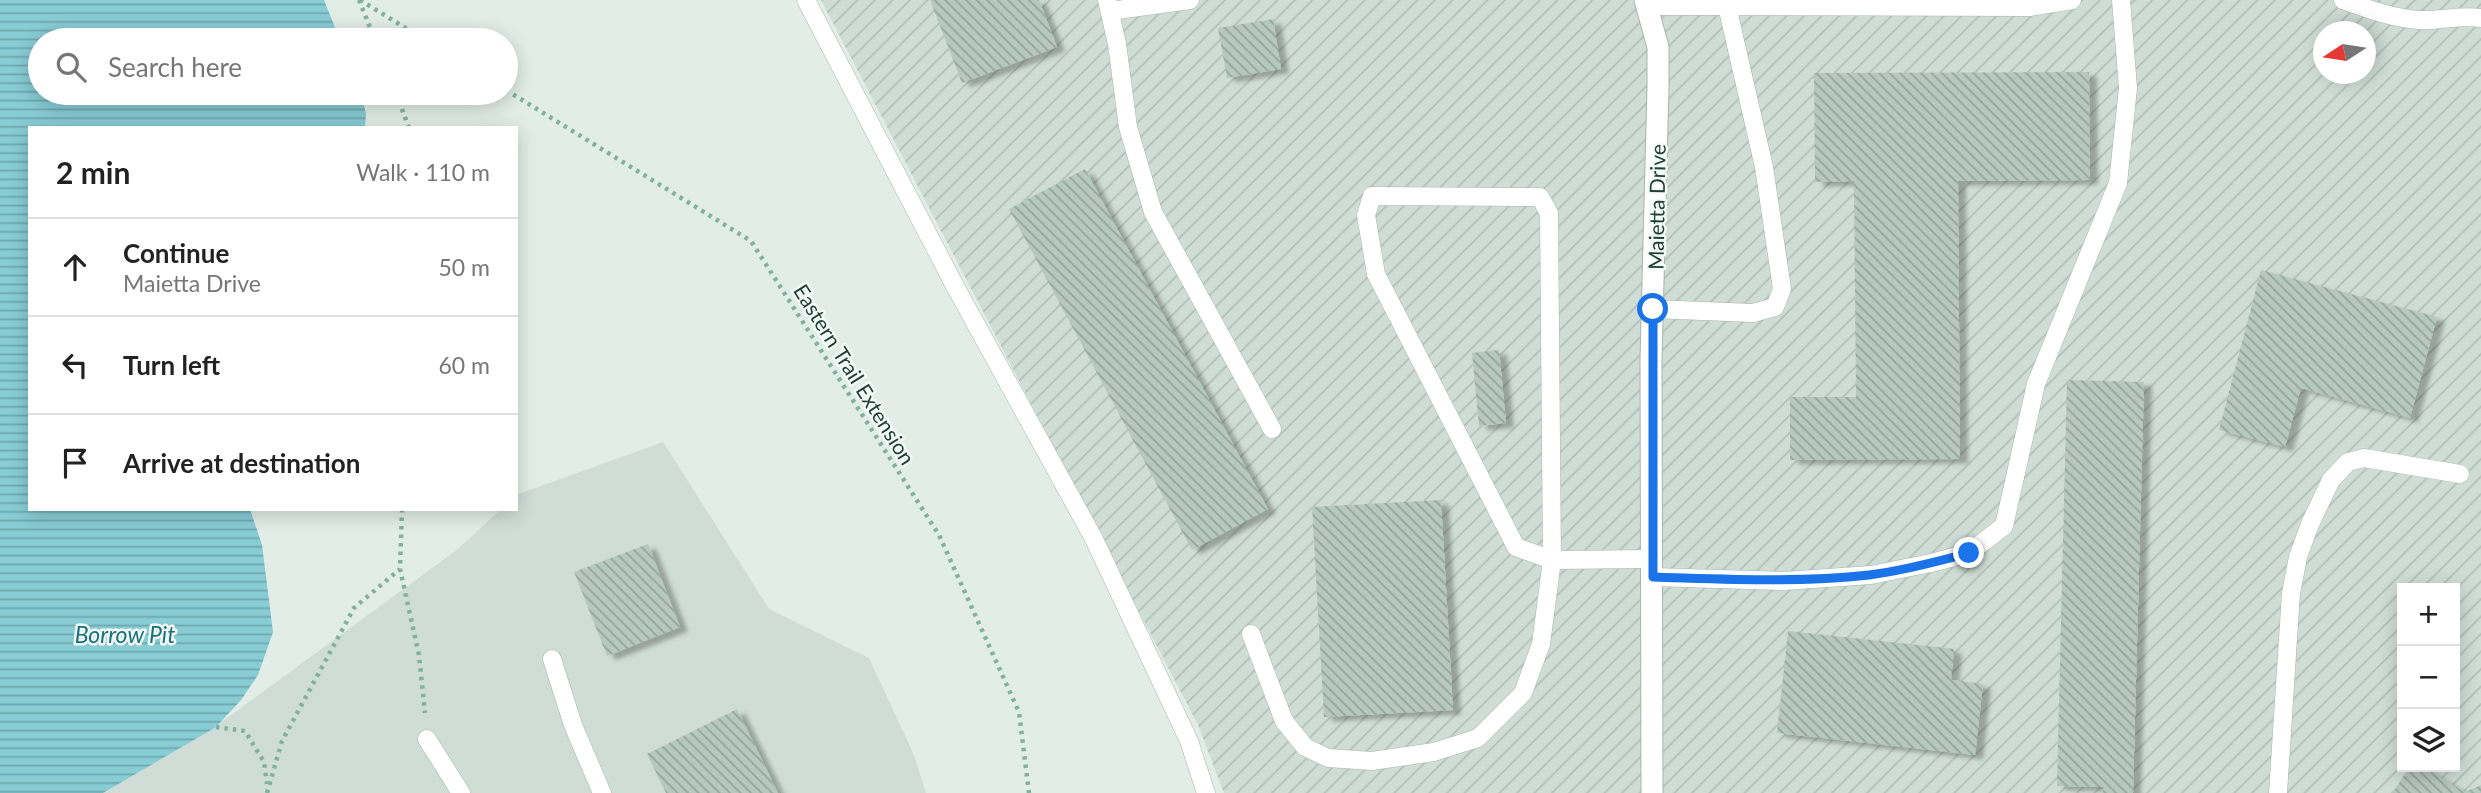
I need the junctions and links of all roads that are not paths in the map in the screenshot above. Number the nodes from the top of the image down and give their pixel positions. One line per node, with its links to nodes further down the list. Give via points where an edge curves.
1 (806, 0): 20 (lane, via 937,253 1094,539 1189,741)
2 (1190, 0): 7 (lane)
3 (2072, 0): 8 (lane, via 2030,7)
4 (2121, 0): 14 (lane, via 2128,88 2119,183 2036,384 2004,526 1969,553 1871,575 1784,581)
5 (2343, 0): 9 (lane, via 2388,16)
6 (1647, 3): 8 (lane); 10 (street, Maietta Drive, via 1658,47)
7 (1109, 6): 11 (lane, via 1128,127 1153,212)
8 (1727, 6): 10 (lane, via 1763,167 1782,289 1774,307 1753,313)
9 (2481, 18)
10 (1653, 309): 14 (street, Maietta Drive)
11 (1272, 429)
12 (2460, 474): 22 (lane, via 2364,458 2348,461 2331,480 2298,557 2291,593)
13 (1552, 560): 13 (lane, via 1549,213 1540,197 1372,195 1366,215 1376,274 1516,547); 14 (lane); 15 (lane, via 1541,644 1523,693 1478,738 1434,752 1372,761 1328,758 1306,747 1284,721)
14 (1653, 568): 21 (street, Maietta Drive)
15 (1251, 634)
16 (552, 659): 19 (lane)
17 (427, 739): 18 (lane)
18 (461, 793)
19 (602, 793)
20 (1206, 793)
21 (1652, 793)
22 (2278, 793)

